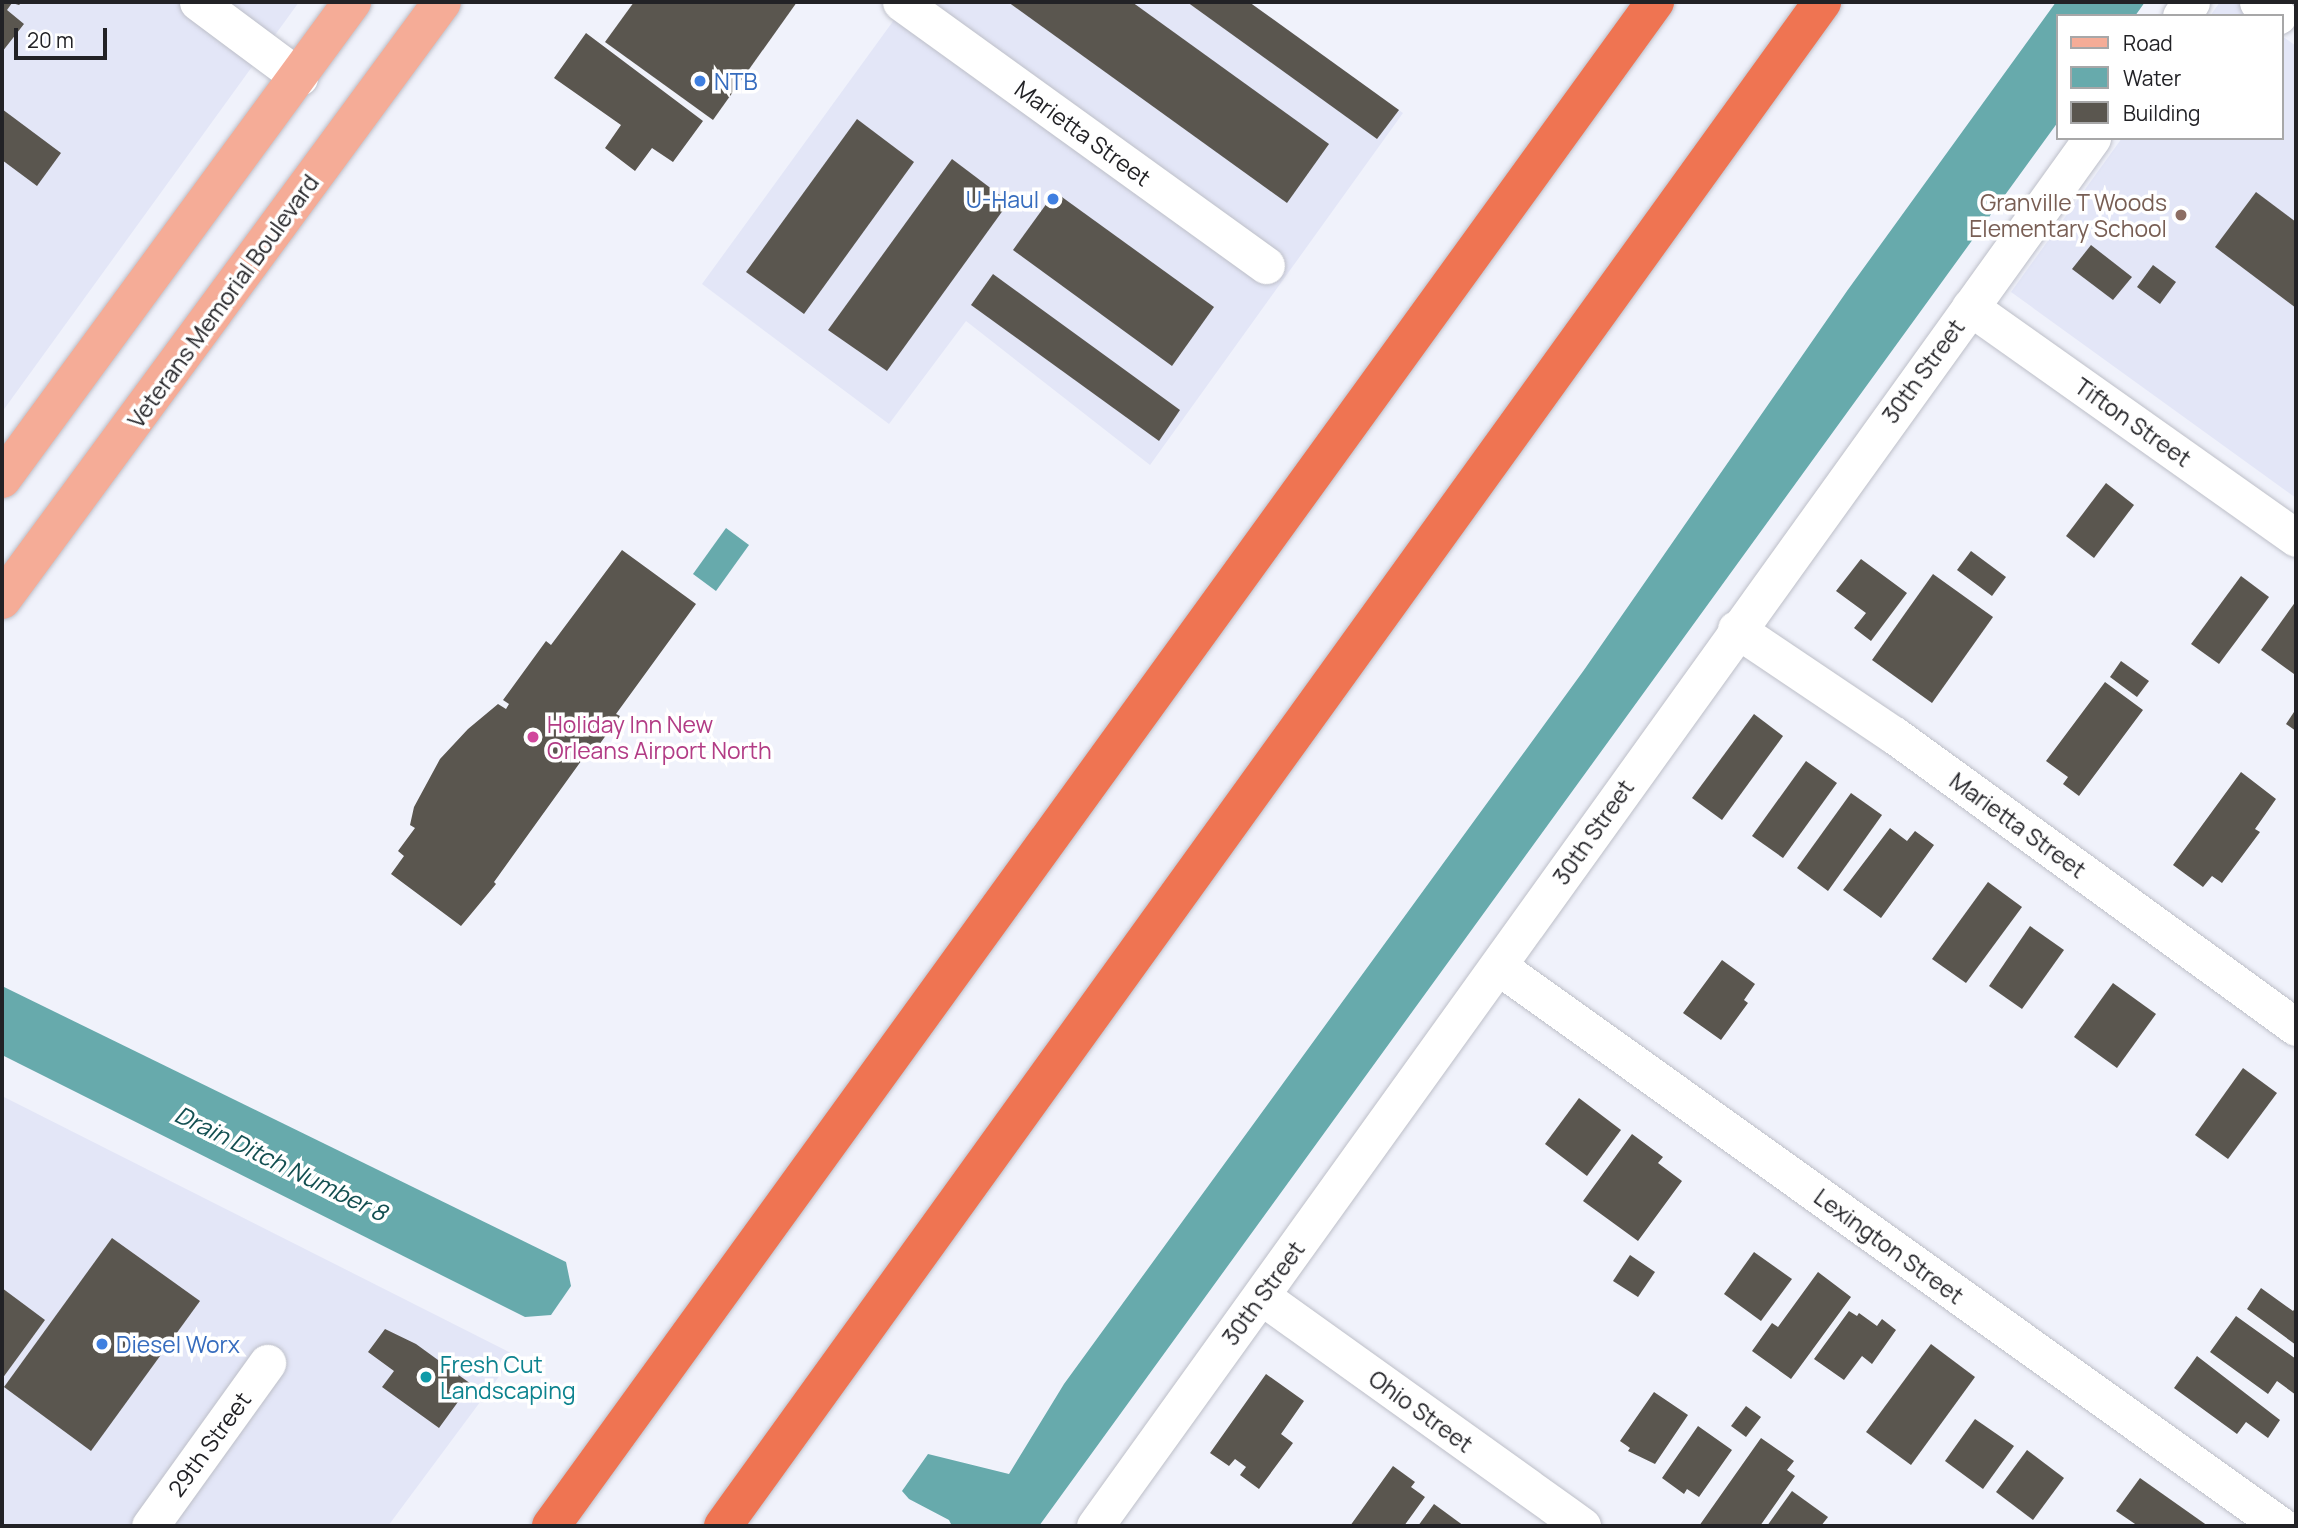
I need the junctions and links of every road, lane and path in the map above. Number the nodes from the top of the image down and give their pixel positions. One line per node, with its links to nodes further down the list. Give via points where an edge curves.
1 (198, 2): 9 (street)
2 (352, 2): 9 (main road)
3 (442, 2): 15 (main road, Veterans Memorial Boulevard)
4 (901, 2): 11 (street, Marietta Street)
5 (1655, 2): 23 (highway)
6 (1822, 2): 24 (highway)
7 (2258, 2): 8 (street)
8 (2275, 14)
9 (299, 77): 13 (main road)
10 (2091, 140): 12 (street, 30th Street)
11 (1266, 265)
12 (1970, 307): 14 (street, Tifton Street); 16 (street, 30th Street)
13 (2, 479)
14 (2296, 538)
15 (2, 600)
16 (1736, 629): 17 (street, 30th Street); 18 (street, Marietta Street, via 1894,735)
17 (1498, 966): 19 (street, 30th Street); 27 (street, Lexington Street)
18 (2296, 1027)
19 (1261, 1296): 25 (street, 30th Street); 26 (street, Ohio Street)
20 (267, 1363): 22 (street, 29th Street)
21 (2296, 1512): 27 (street)
22 (150, 1526)
23 (551, 1526)
24 (723, 1526)
25 (1095, 1526)
26 (1581, 1526)
27 (2283, 1526)

